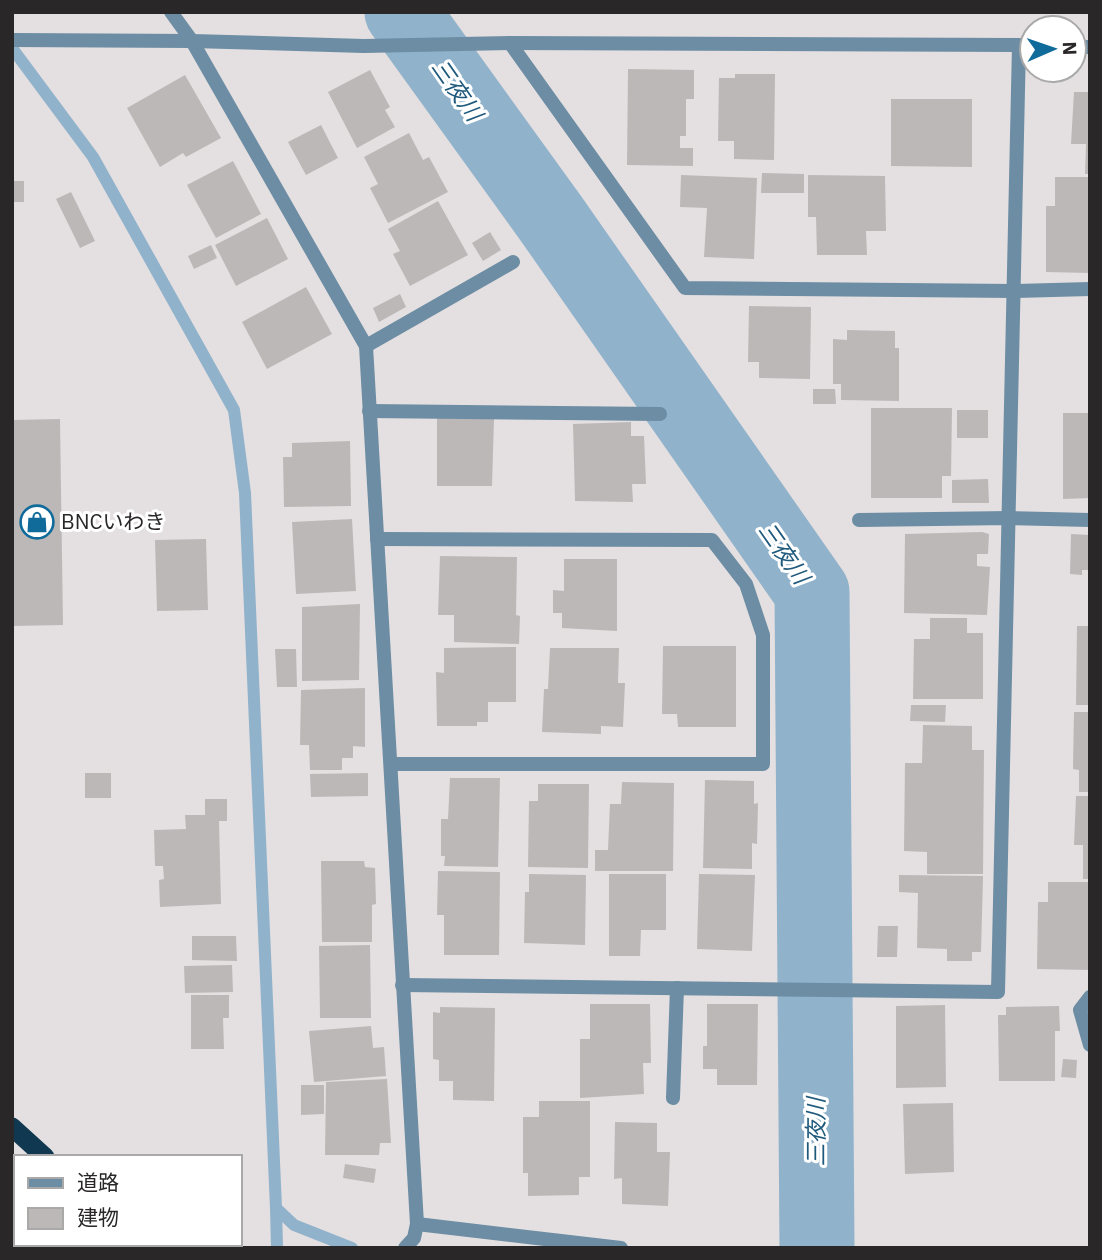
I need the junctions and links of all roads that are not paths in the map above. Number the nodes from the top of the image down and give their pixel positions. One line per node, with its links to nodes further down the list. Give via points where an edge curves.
1 (171, 12): 3 (street)
2 (12, 40): 3 (street)
3 (192, 41): 4 (street, via 364,46); 10 (street)
4 (510, 43): 5 (street); 9 (street, via 685,288)
5 (1018, 45)
6 (1024, 84): 9 (street)
7 (513, 262): 10 (street)
8 (1090, 289): 9 (street)
9 (1014, 291): 13 (street)
10 (366, 346): 11 (street)
11 (369, 411): 12 (street); 16 (street)
12 (660, 415)
13 (1010, 518): 14 (street); 15 (street); 19 (street, via 998,992)
14 (859, 520)
15 (1090, 520)
16 (377, 539): 17 (street); 17 (street, via 712,540 746,584 763,635 763,764)
17 (391, 764): 18 (street)
18 (402, 985): 19 (street); 25 (street)
19 (677, 988): 22 (street)
20 (1090, 997): 21 (street, via 1080,1010)
21 (1090, 1045)
22 (673, 1098)
23 (12, 1127): 24 (highway)
24 (43, 1155)
25 (412, 1236): 26 (street)
26 (621, 1248)

